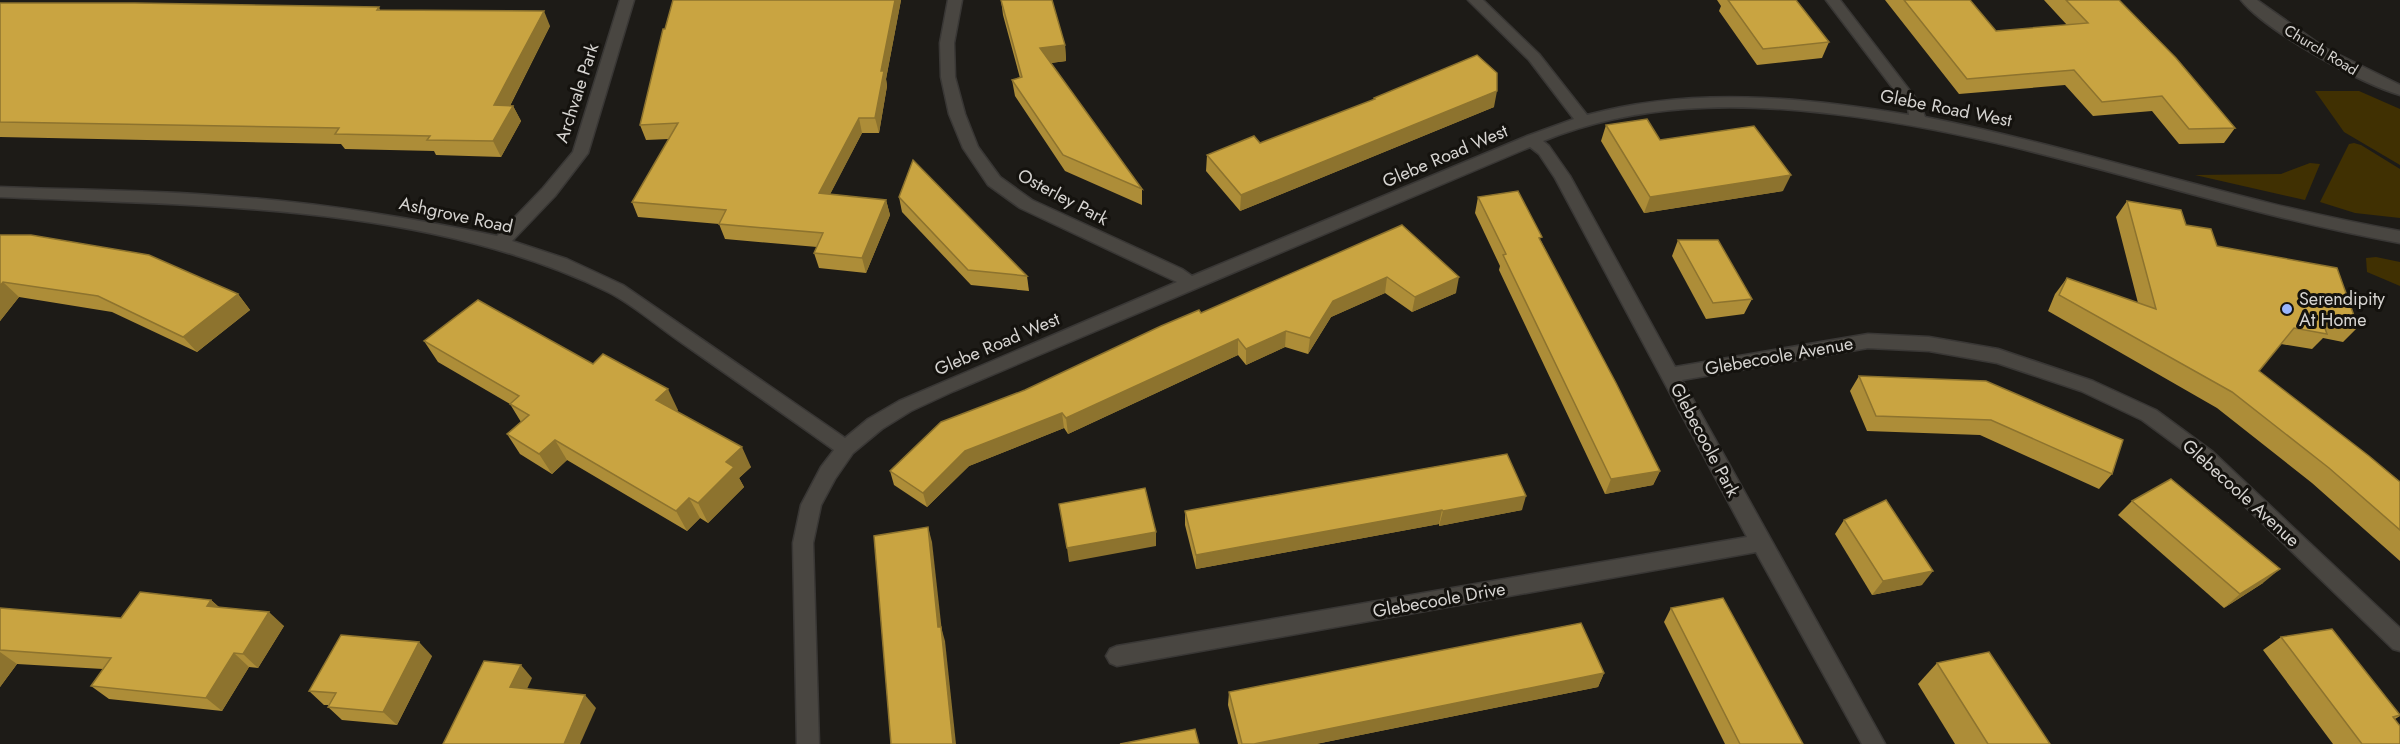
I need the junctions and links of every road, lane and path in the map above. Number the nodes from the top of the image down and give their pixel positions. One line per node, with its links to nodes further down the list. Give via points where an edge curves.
1 (627, 0): 12 (street, Archvale Park, via 580,153)
2 (955, 0): 13 (street, Osterley Park, via 947,43 948,77 971,148 994,181 1026,204 1176,273)
3 (1475, 0): 8 (street, via 1534,57)
4 (1833, 0): 7 (street, via 1915,107)
5 (2248, 0): 6 (street, Church Road, via 2325,57)
6 (2400, 90)
7 (1918, 120): 8 (street, Glebe Road West, via 1753,101 1655,106); 11 (street, Glebe Road West)
8 (1582, 121): 9 (street, Glebe Road West)
9 (1532, 140): 13 (street, Glebe Road West); 14 (street, Glebecoole Park, via 1562,176)
10 (0, 192): 12 (street, Ashgrove Road, via 222,201 400,222)
11 (2400, 237)
12 (500, 243): 15 (street, Ashgrove Road, via 561,263 617,289)
13 (1190, 284): 15 (street, Glebe Road West, via 905,406)
14 (1670, 375): 16 (street, Glebecoole Park); 17 (street, Glebecoole Avenue, via 1868,341 1929,344 1998,356 2087,386 2149,415 2206,457)
15 (846, 448): 19 (street, Glebe Road West, via 811,505 803,543)
16 (1761, 543): 18 (street, Glebecoole Drive); 20 (street, Glebecoole Park)
17 (2400, 642)
18 (1116, 656)
19 (808, 744)
20 (1874, 744)

